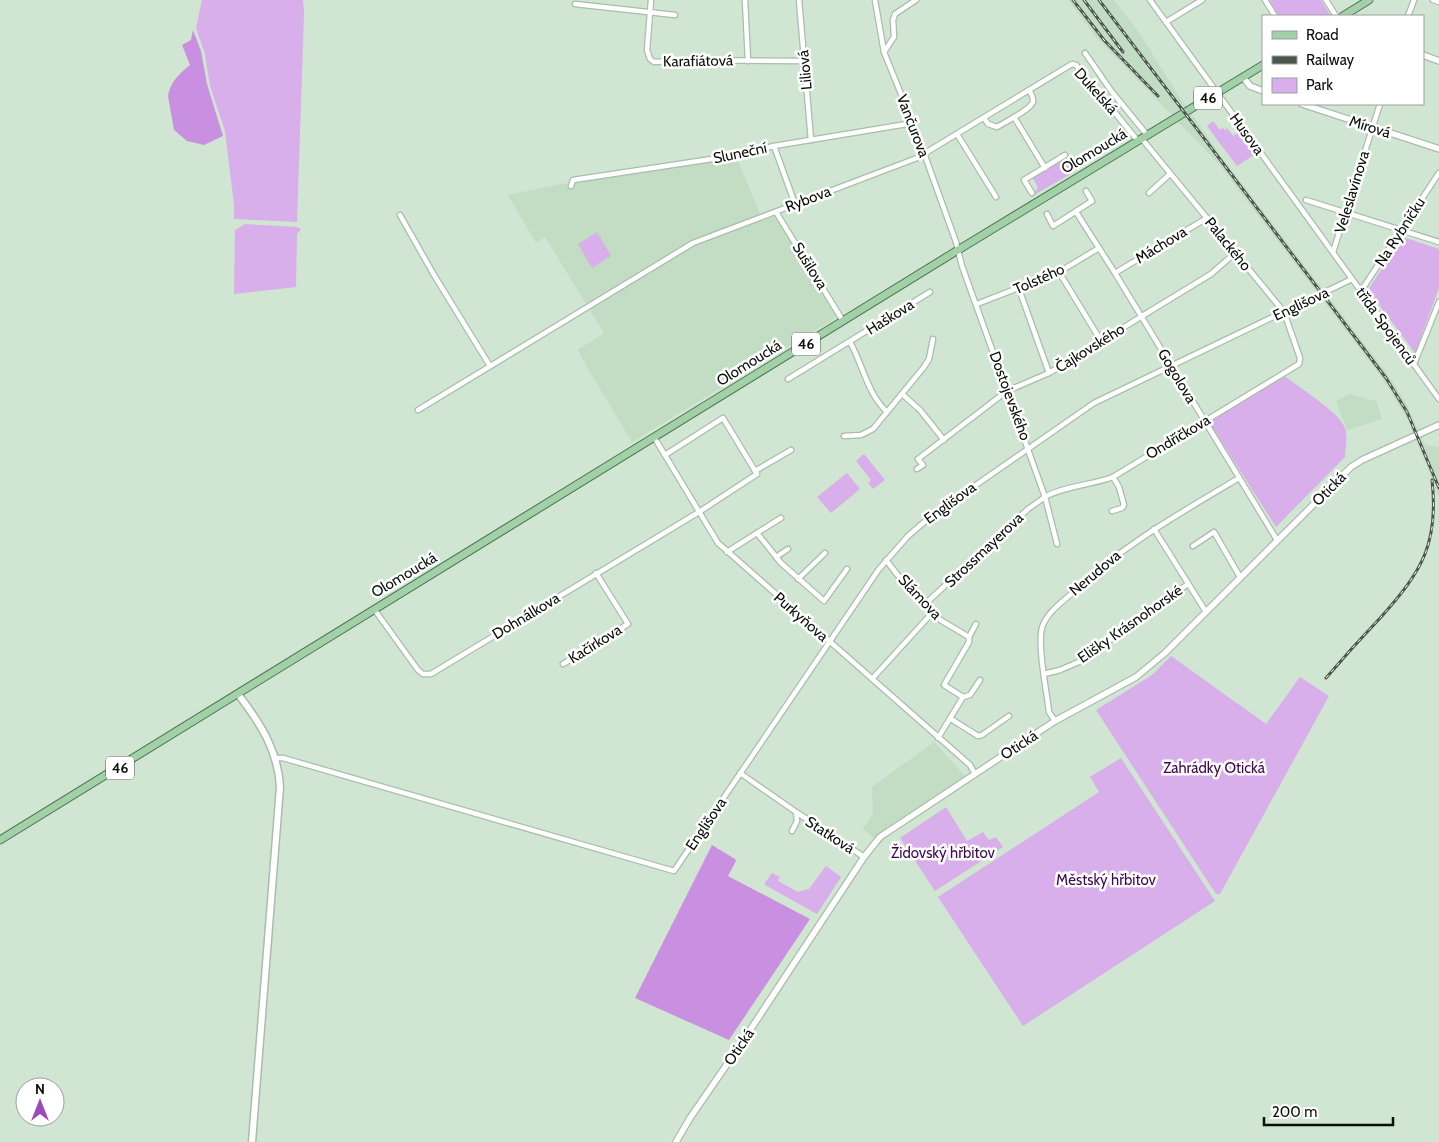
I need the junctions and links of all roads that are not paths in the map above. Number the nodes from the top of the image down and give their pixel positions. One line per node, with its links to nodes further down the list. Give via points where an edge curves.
1 (651, 0): 15 (street, Karafiátová)
2 (745, 0): 25 (street, Karafiátová)
3 (799, 0): 26 (street, Liliová)
4 (876, 0): 22 (street, Vančurova)
5 (916, 0): 22 (street, via 895,14 894,37)
6 (1150, 0): 21 (street, Husova)
7 (1202, 0): 21 (street)
8 (1265, 0): 17 (street)
9 (1326, 0): 18 (street)
10 (1369, 0): 19 (main road)
11 (1414, 0): 20 (street)
12 (1433, 0): 13 (street)
13 (1439, 2)
14 (576, 4): 15 (street)
15 (650, 13): 16 (street); 25 (street, Karafiátová, via 646,50 654,62)
16 (674, 15)
17 (1274, 15)
18 (1335, 15)
19 (1344, 15)
20 (1408, 15)
21 (1166, 22): 33 (street, Husova)
22 (884, 52): 38 (street, Vančurova)
23 (1086, 53): 41 (street)
24 (1424, 55): 27 (street)
25 (748, 60): 26 (street, Karafiátová)
26 (804, 61): 42 (street, Liliová)
27 (1439, 61)
28 (1072, 64): 31 (street, Rybova); 41 (street, Dukelská)
29 (1262, 66): 30 (main road, Olomoucká / 46)
30 (1243, 78): 32 (street, via 1250,86); 33 (main road, Olomoucká / 46)
31 (1029, 90): 36 (street, via 1033,98 1030,107); 37 (street, Rybova)
32 (1262, 91)
33 (1217, 93): 41 (main road, Olomoucká / 46); 67 (street, Husova)
34 (1305, 105): 39 (street, Mírová)
35 (1380, 105): 39 (street, Veleslavínova)
36 (1014, 117): 37 (street, via 997,127 988,124); 47 (street)
37 (984, 118): 40 (street, Rybova)
38 (913, 123): 42 (street, Sluneční); 45 (street, Vančurova)
39 (1372, 127): 44 (street, Mírová); 59 (street, Veleslavínova)
40 (957, 134): 45 (street, Rybova); 54 (street)
41 (1143, 138): 49 (street, Palackého); 66 (main road, Olomoucká / 46)
42 (811, 140): 43 (street, Sluneční)
43 (774, 146): 50 (street, Sluneční, via 725,157 573,180); 56 (street)
44 (1439, 149)
45 (924, 155): 56 (street, Rybova); 66 (street, Vančurova)
46 (1066, 155): 47 (street)
47 (1045, 168): 52 (street, via 1024,180)
48 (1439, 173): 63 (street, Na Rybníčku)
49 (1170, 174): 53 (street); 62 (street, Palackého)
50 (570, 186)
51 (1086, 191): 58 (street, via 1092,201)
52 (1032, 193)
53 (1149, 193)
54 (996, 197)
55 (1306, 200): 59 (street)
56 (795, 204): 57 (street, Rybova)
57 (776, 212): 79 (street, Sušilova); 86 (street, Rybova, via 693,243)
58 (1076, 212): 60 (street, via 1053,226); 65 (street, Gogolova)
59 (1345, 213): 63 (street); 67 (street, Veleslavínova)
60 (1046, 214)
61 (400, 215): 86 (street)
62 (1207, 218): 68 (street, Palackého); 70 (street, Máchova)
63 (1402, 230): 64 (street); 73 (street, Na Rybníčku)
64 (1439, 242)
65 (1099, 248): 69 (street, Tolstého); 70 (street, Gogolova)
66 (958, 250): 76 (street, Dostojevského); 79 (main road, Olomoucká / 46)
67 (1333, 252): 71 (street, třída Spojenců)
68 (1235, 254): 77 (street, Palackého); 78 (street, Čajkovského, via 1211,274)
69 (1059, 272): 72 (street, Tolstého); 81 (street)
70 (1114, 273): 78 (street, Gogolova)
71 (1352, 279): 73 (street, třída Spojenců); 77 (street, Englišova)
72 (1019, 289): 76 (street, Tolstého); 87 (street)
73 (1361, 291): 84 (street, třída Spojenců)
74 (930, 292): 82 (street, Haškova)
75 (1439, 302): 84 (street)
76 (977, 304): 89 (street, Dostojevského)
77 (1284, 312): 83 (street, Palackého); 85 (street, Englišova)
78 (1140, 317): 81 (street, Čajkovského); 85 (street, Gogolova)
79 (844, 321): 97 (main road, Olomoucká / 46)
80 (933, 339): 90 (street, via 929,359)
81 (1101, 341): 87 (street, Čajkovského)
82 (850, 342): 88 (street, Haškova); 93 (street, Haškova, via 864,376)
83 (1300, 358): 94 (street, Ondříčkova, via 1299,364)
84 (1414, 364): 91 (street, třída Spojenců)
85 (1170, 365): 94 (street, Gogolova); 99 (street, Englišova, via 1094,402)
86 (490, 366): 92 (street, Rybova)
87 (1049, 373): 89 (street, Čajkovského)
88 (788, 379)
89 (1007, 391): 98 (street, Čajkovského); 99 (street, Dostojevského)
90 (902, 394): 93 (street); 98 (street, via 920,410)
91 (1439, 399)
92 (418, 410)
93 (886, 412): 96 (street, via 866,434)
94 (1204, 421): 104 (street, Ondříčkova); 105 (street, Gogolova)
95 (1439, 425): 112 (street, Otická, via 1351,467)
96 (844, 436)
97 (654, 437): 101 (street, Purkyňova); 126 (main road, Olomoucká / 46)
98 (944, 440): 102 (street, Čajkovského, via 918,459 923,465)
99 (1028, 448): 106 (street, Dostojevského); 119 (street, Englišova, via 930,517)
100 (791, 450): 103 (street)
101 (665, 456): 103 (street, via 723,418); 108 (street, Purkyňova)
102 (917, 469)
103 (755, 471): 108 (street, via 757,474)
104 (1114, 477): 106 (street, Ondříčkova); 107 (street, via 1124,505)
105 (1239, 478): 110 (street, Nerudova); 112 (street, Gogolova)
106 (1046, 497): 113 (street, Dostojevského); 125 (street, Strossmayerova, via 1028,509)
107 (1112, 511)
108 (699, 512): 116 (street, Purkyňova); 121 (street, Dohnálkova)
109 (781, 518): 111 (street)
110 (1154, 530): 124 (street); 133 (street, Nerudova, via 1089,577 1050,613 1042,626)
111 (757, 533): 116 (street); 118 (street)
112 (1277, 540): 122 (street, Otická)
113 (1057, 544)
114 (1193, 546): 122 (street, via 1214,532)
115 (788, 549): 118 (street)
116 (727, 552): 131 (street, Purkyňova)
117 (824, 552): 123 (street)
118 (776, 557): 123 (street)
119 (886, 560): 125 (street, Slámova); 131 (street, Englišova)
120 (846, 569): 123 (street, via 824,601)
121 (596, 573): 126 (street, Dohnálkova, via 428,675 418,670); 132 (street, Kačírkova, via 628,624)
122 (1240, 577): 127 (street, Otická)
123 (798, 579)
124 (1188, 584): 127 (street); 133 (street, Elišky Krásnohorské, via 1086,656 1060,670)
125 (924, 605): 128 (street, Slámova)
126 (374, 608): 136 (main road, Olomoucká / 46)
127 (1206, 612): 140 (street, Otická, via 1142,673)
128 (932, 613): 130 (street, Slámova); 134 (street)
129 (976, 624): 130 (street)
130 (969, 638): 137 (street, via 944,685)
131 (829, 642): 134 (street, Purkyňova); 143 (street, Englišova)
132 (563, 664)
133 (1044, 674): 140 (street, Nerudova, via 1049,712)
134 (872, 680): 141 (street, Purkyňova)
135 (980, 680): 137 (street, via 970,695)
136 (238, 694): 142 (main road, via 264,731); 147 (main road, 46)
137 (963, 697): 139 (street)
138 (1009, 716): 139 (street, via 978,736)
139 (951, 719): 141 (street)
140 (1055, 721): 144 (street, Otická)
141 (938, 738): 144 (street, Purkyňova, via 970,765)
142 (276, 758): 143 (street, Englišova, via 674,871); 149 (main road, via 280,803)
143 (740, 774): 145 (street)
144 (975, 774): 148 (street, Otická, via 885,832)
145 (796, 812): 146 (street, via 797,821); 148 (street, Statková)
146 (792, 830)
147 (0, 840)
148 (864, 857): 150 (street, Otická)
149 (252, 1142)
150 (676, 1142)

